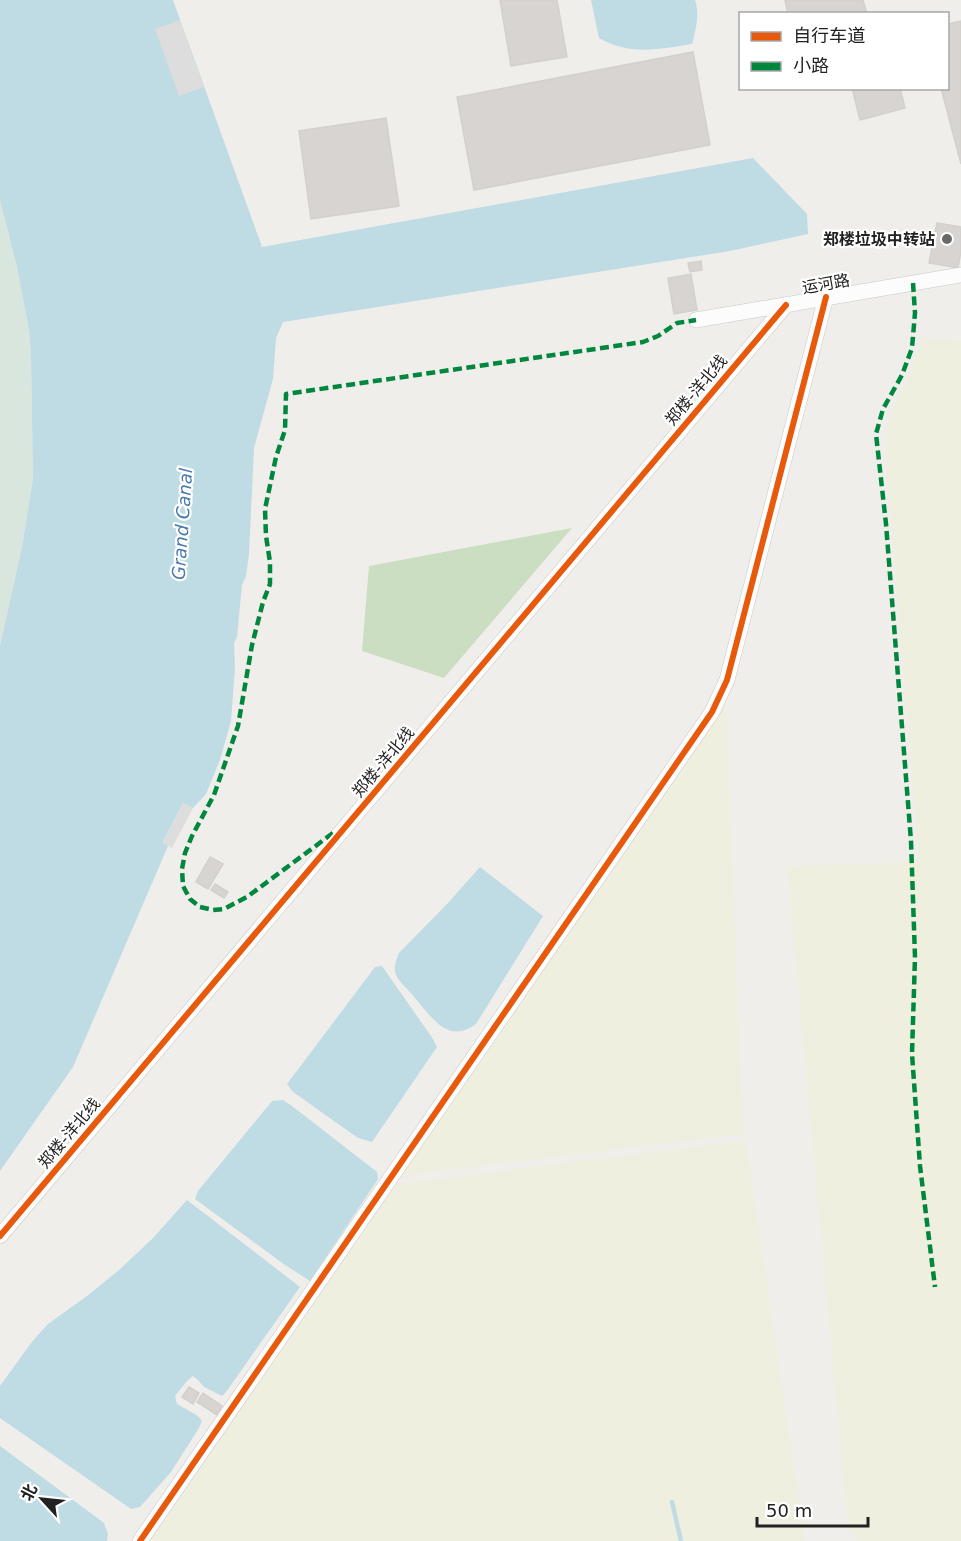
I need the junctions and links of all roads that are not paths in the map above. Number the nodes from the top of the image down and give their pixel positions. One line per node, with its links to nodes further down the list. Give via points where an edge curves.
1 (961, 275): 2 (street, 运河路)
2 (826, 297): 3 (street, 运河路); 6 (street, via 727,680 712,711)
3 (786, 304): 4 (street, 运河路); 5 (street, 郑楼-洋北线)
4 (696, 320)
5 (0, 1236)
6 (140, 1541)

